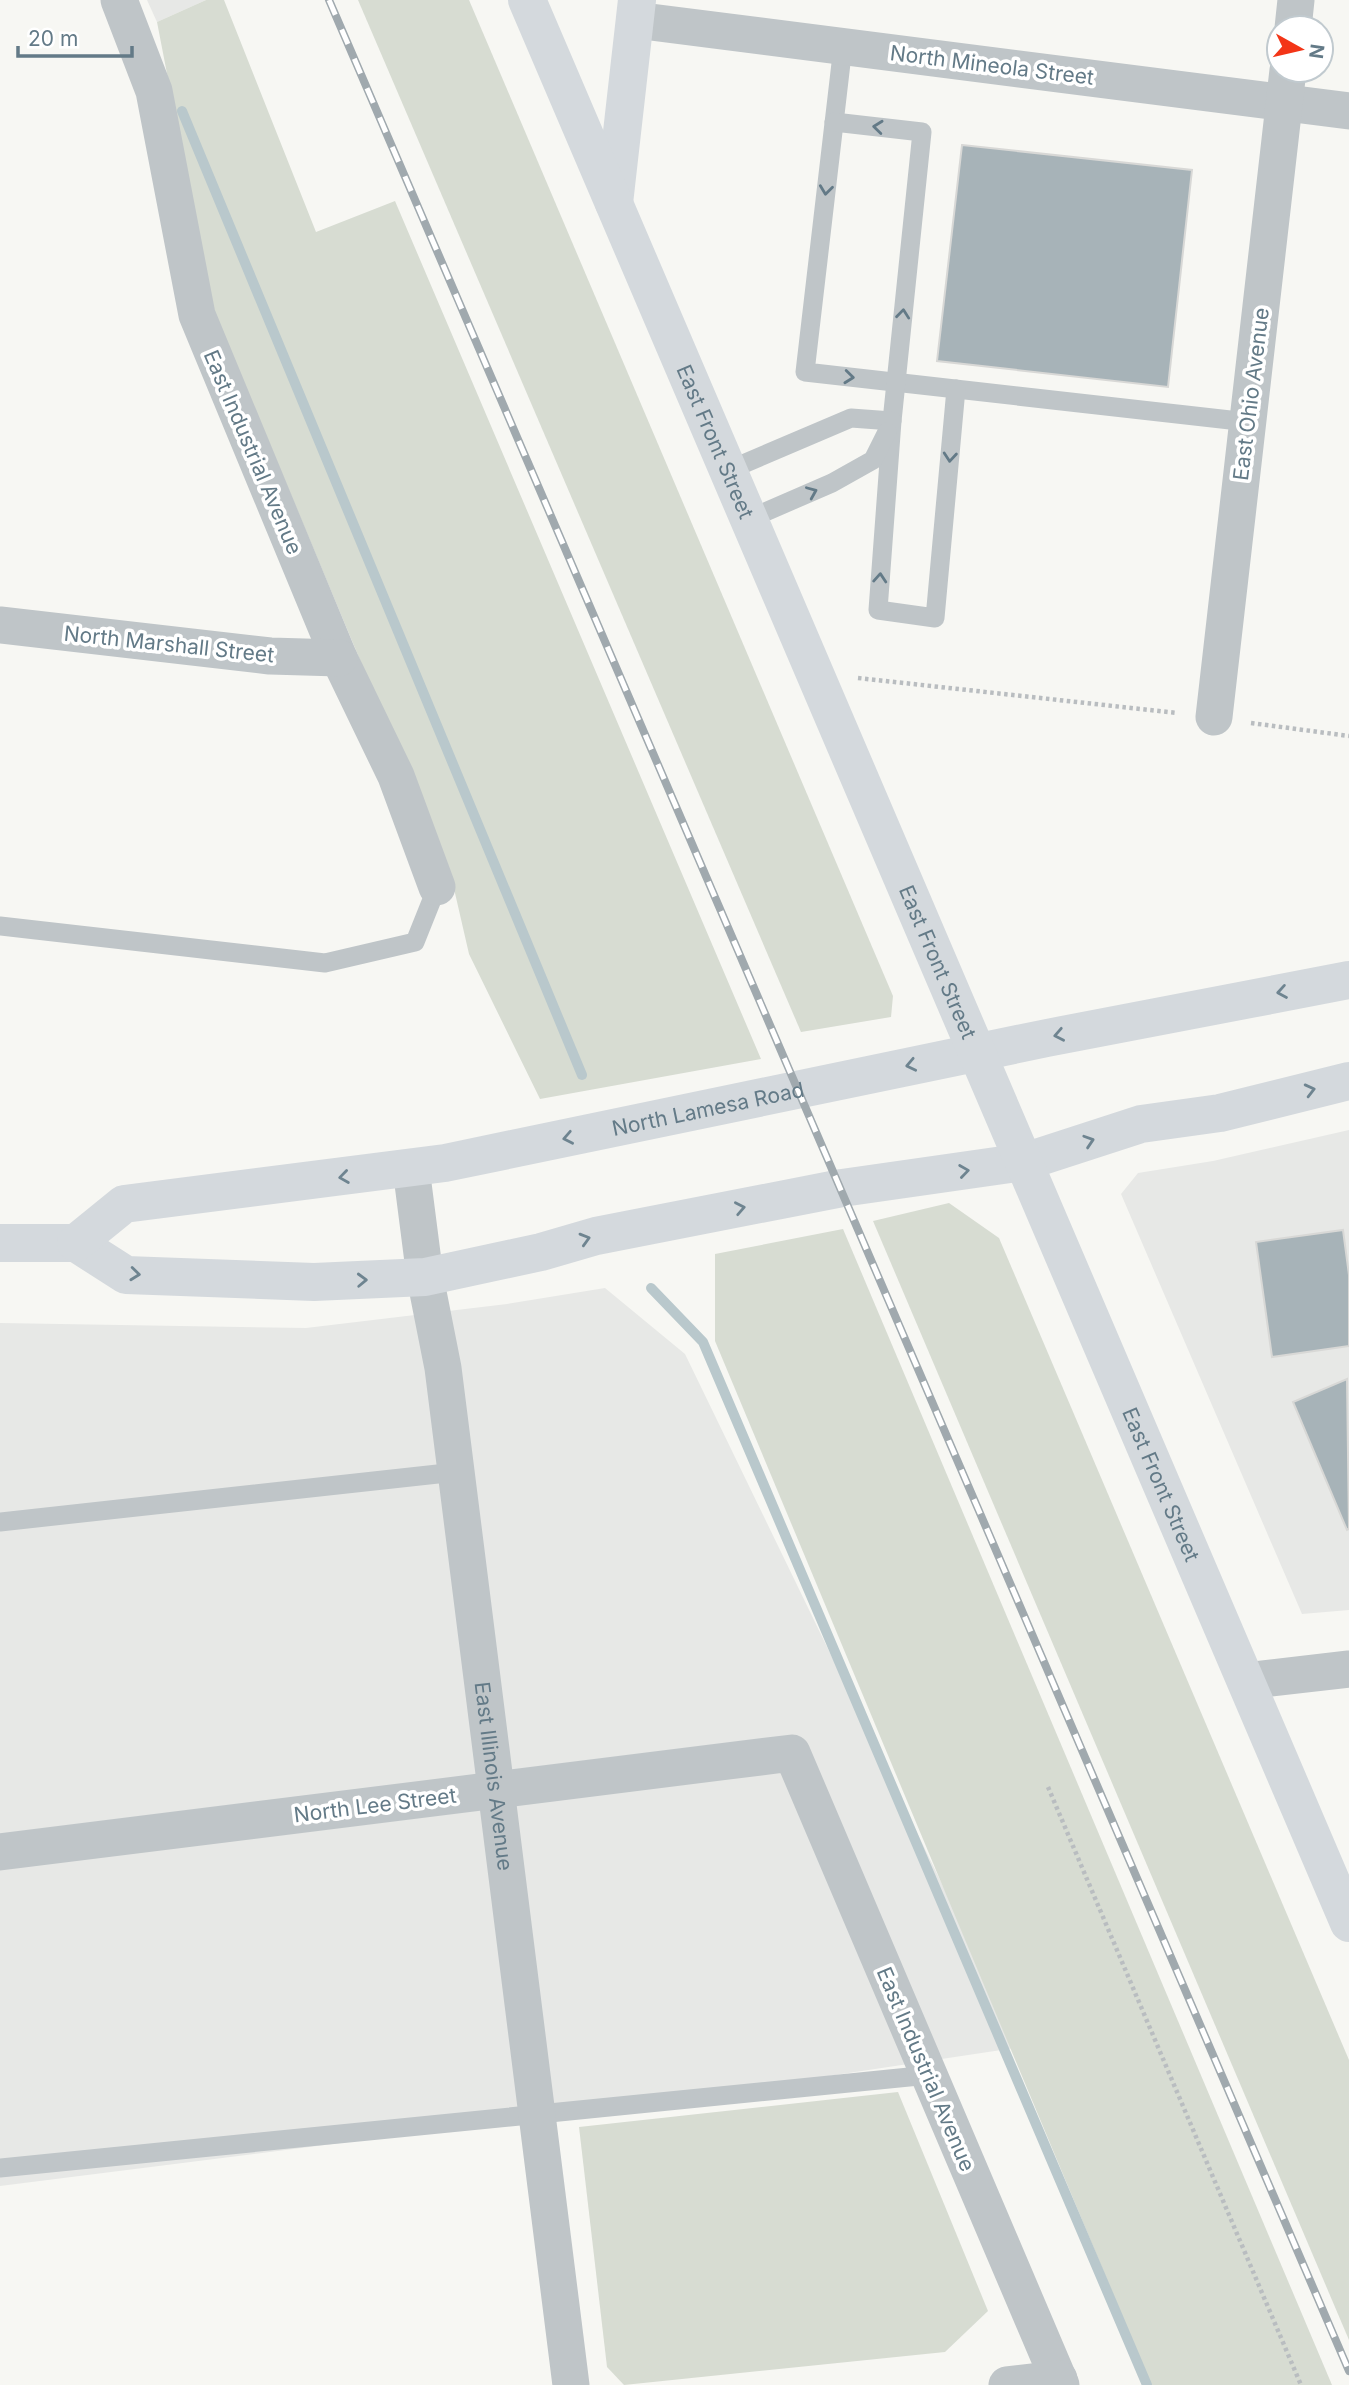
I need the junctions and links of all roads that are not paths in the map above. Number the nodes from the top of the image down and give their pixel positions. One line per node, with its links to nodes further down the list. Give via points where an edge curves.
1 (119, 0): 16 (street, East Industrial Avenue, via 154,91 197,315)
2 (527, 0): 8 (main road, East Front Street)
3 (636, 10): 4 (street, North Mineola Street); 8 (main road)
4 (843, 46): 5 (street, North Mineola Street); 7 (lane)
5 (1286, 86): 6 (street, North Mineola Street); 12 (street, East Ohio Avenue)
6 (1349, 111)
7 (834, 122): 9 (lane, one-way to 7, via 922,132); 9 (lane, one-way to 9, via 805,372)
8 (614, 203): 13 (main road, East Front Street)
9 (896, 382): 10 (lane); 11 (lane)
10 (956, 389): 11 (lane, one-way to 11, via 935,618 878,610); 12 (lane)
11 (892, 421): 13 (lane, via 851,418); 14 (lane, one-way to 11, via 873,460)
12 (1248, 422): 17 (street, East Ohio Avenue)
13 (729, 470): 14 (main road, East Front Street)
14 (749, 519): 21 (main road, East Front Street)
15 (0, 625): 16 (street, North Marshall Street, via 270,656)
16 (339, 658): 18 (street, East Industrial Avenue, via 396,776)
17 (1214, 718)
18 (437, 887): 19 (lane, via 415,942 325,963)
19 (0, 926)
20 (1349, 980): 21 (main road, North Lamesa Road, one-way to 21)
21 (978, 1052): 23 (main road, East Front Street); 24 (main road, North Lamesa Road, one-way to 24)
22 (1349, 1081): 23 (main road, one-way to 22, via 1141,1124 1220,1113)
23 (1024, 1162): 27 (main road, one-way to 23, via 596,1236 842,1188); 31 (main road, East Front Street)
24 (411, 1168): 26 (main road, North Lamesa Road, one-way to 26, via 124,1204); 27 (street, East Illinois Avenue)
25 (0, 1243): 26 (main road)
26 (76, 1243): 27 (main road, one-way to 27, via 126,1275 314,1282)
27 (425, 1277): 28 (street, East Illinois Avenue)
28 (456, 1472): 29 (lane); 33 (street, East Illinois Avenue)
29 (0, 1522)
30 (1349, 1669): 31 (street)
31 (1246, 1682): 35 (main road, East Front Street)
32 (792, 1753): 33 (street, North Lee Street); 36 (street, East Industrial Avenue)
33 (497, 1790): 34 (street, North Lee Street); 37 (street, East Illinois Avenue)
34 (0, 1852)
35 (1349, 1923)
36 (929, 2075): 37 (lane); 39 (street, East Industrial Avenue)
37 (537, 2114): 38 (lane); 40 (street, East Illinois Avenue)
38 (0, 2168)
39 (1060, 2382): 41 (street)
40 (571, 2385)
41 (1007, 2385)

